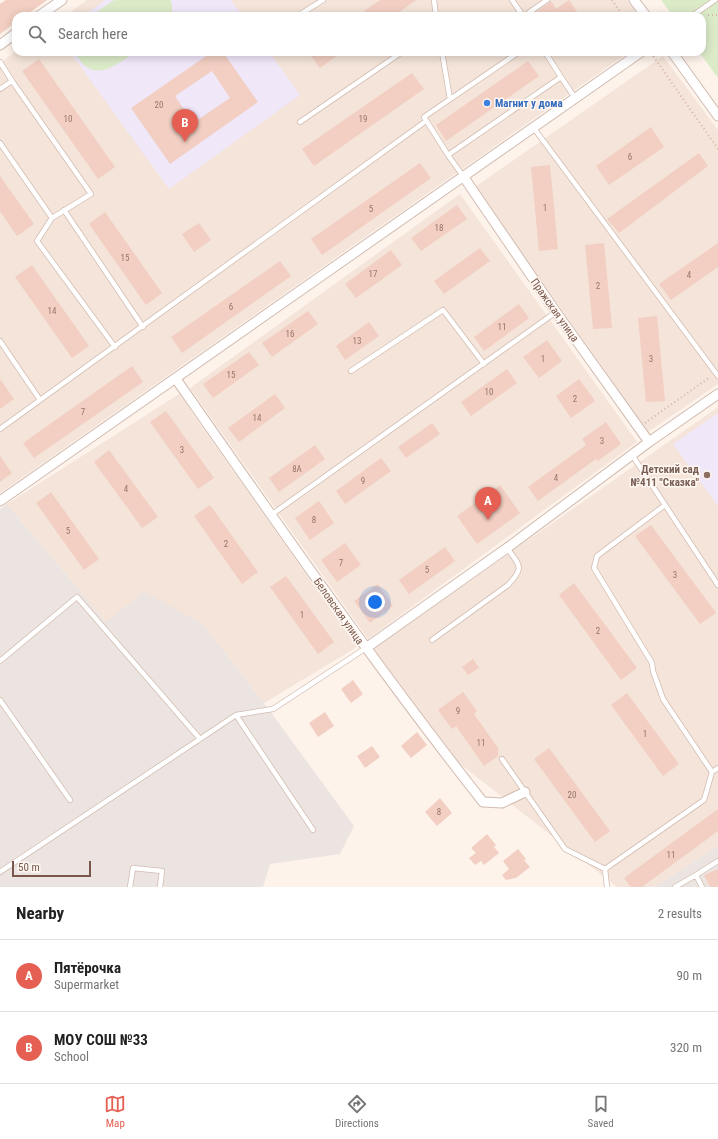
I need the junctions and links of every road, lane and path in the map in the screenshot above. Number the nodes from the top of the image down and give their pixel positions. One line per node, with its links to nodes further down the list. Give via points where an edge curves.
1 (62, 0): 9 (street)
2 (322, 0): 10 (lane)
3 (434, 0): 11 (lane)
4 (512, 0): 12 (lane)
5 (547, 0): 13 (lane)
6 (612, 0): 14 (path)
7 (634, 0): 15 (street)
8 (715, 0): 16 (lane)
9 (45, 12)
10 (305, 12)
11 (436, 12)
12 (521, 12)
13 (530, 12)
14 (621, 12)
15 (643, 12)
16 (698, 12)
17 (12, 36): 18 (street)
18 (0, 44)
19 (396, 56): 33 (lane)
20 (443, 56): 31 (lane)
21 (513, 56): 31 (lane)
22 (548, 56): 27 (lane)
23 (635, 56): 30 (street)
24 (653, 56): 37 (path)
25 (675, 56): 32 (street)
26 (0, 62): 28 (lane)
27 (561, 77): 30 (lane); 38 (lane)
28 (12, 81): 29 (lane); 40 (lane, via 91,194)
29 (0, 89)
30 (575, 98): 35 (street)
31 (450, 99): 34 (lane, via 424,117)
32 (718, 116)
33 (300, 122)
34 (426, 122): 38 (lane); 43 (lane)
35 (533, 127): 39 (street); 48 (lane)
36 (0, 142): 41 (lane)
37 (718, 149)
38 (448, 155): 39 (lane)
39 (463, 176): 42 (street, Пражская улица); 49 (street)
40 (64, 210): 41 (lane); 43 (lane)
41 (52, 218): 45 (lane, via 38,241)
42 (556, 312): 46 (lane); 52 (street, Пражская улица)
43 (143, 326): 45 (lane)
44 (0, 341): 51 (lane)
45 (115, 347): 51 (lane)
46 (484, 364): 47 (lane, via 443,310); 58 (lane)
47 (351, 371)
48 (717, 375): 52 (path)
49 (176, 379): 56 (street); 58 (street, Беловская улица)
50 (718, 394): 54 (street)
51 (40, 400): 53 (lane)
52 (639, 428): 54 (street, Пражская улица)
53 (0, 429)
54 (649, 442): 55 (street)
55 (632, 455): 57 (lane); 59 (street)
56 (0, 501)
57 (665, 505): 60 (lane); 69 (lane, via 597,556 594,568 652,663 662,699)
58 (271, 515): 62 (street, Беловская улица)
59 (506, 548): 61 (lane, via 517,563 518,574 508,585); 62 (street)
60 (718, 585)
61 (432, 640)
62 (366, 648): 65 (lane, via 273,708); 70 (street, Беловская улица, via 483,802 502,804)
63 (0, 661): 66 (lane, via 77,598)
64 (0, 700): 71 (lane)
65 (236, 715): 66 (lane); 72 (lane)
66 (200, 739): 75 (lane)
67 (502, 759): 70 (lane)
68 (718, 768): 69 (lane)
69 (712, 772): 74 (lane, via 704,800)
70 (525, 792): 74 (lane, via 565,849)
71 (70, 800)
72 (313, 830)
73 (718, 861): 76 (lane)
74 (605, 869): 79 (lane)
75 (0, 872)
76 (696, 875): 80 (lane); 81 (lane)
77 (130, 887): 78 (lane, via 133,868 162,871)
78 (160, 887)
79 (607, 887)
80 (674, 887)
81 (702, 887)

